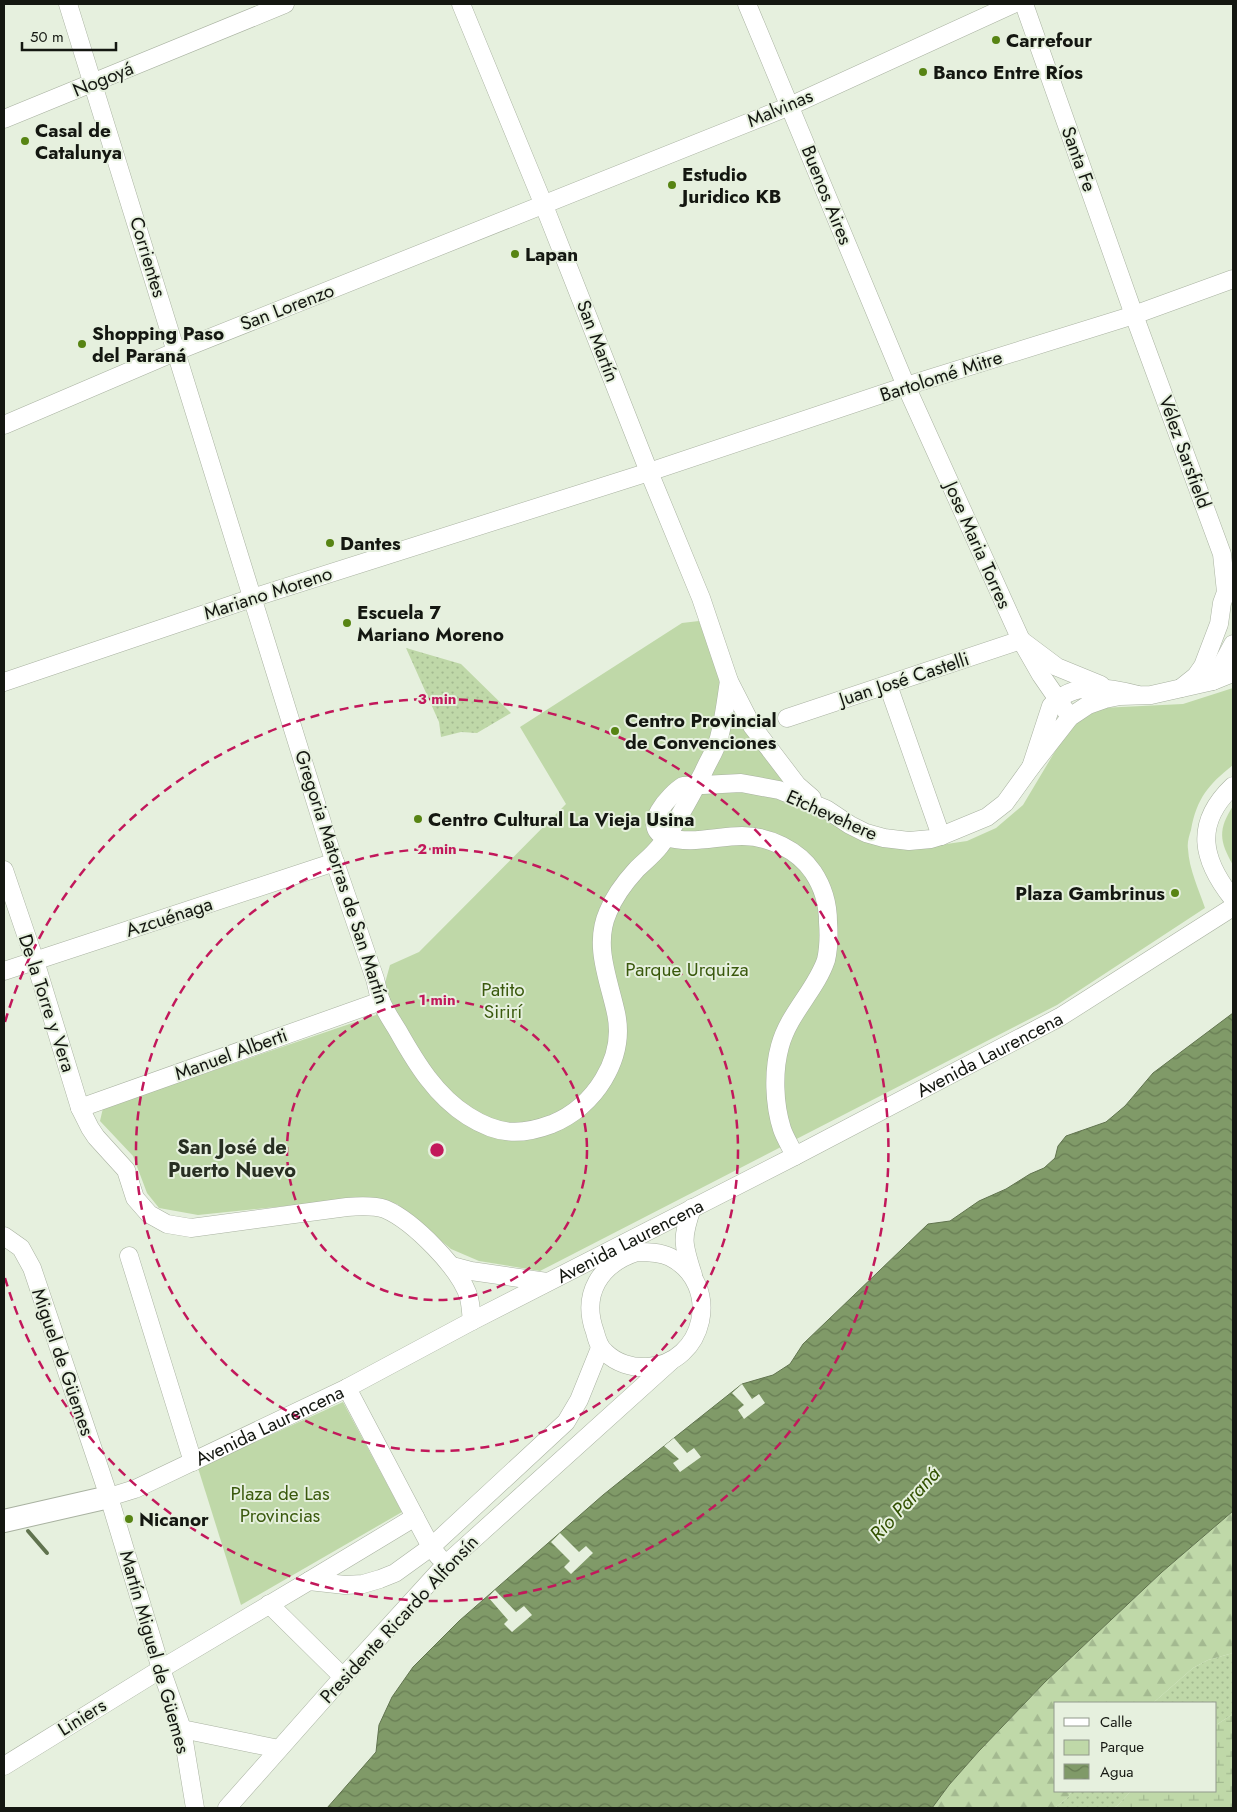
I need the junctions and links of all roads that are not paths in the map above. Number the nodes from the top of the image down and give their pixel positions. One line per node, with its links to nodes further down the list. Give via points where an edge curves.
1 (68, 4): 7 (street, Corrientes)
2 (284, 4): 7 (street, Nogoyá)
3 (461, 4): 10 (street, San Martín)
4 (747, 4): 8 (street, Buenos Aires)
5 (1013, 4): 8 (street, Malvinas)
6 (1024, 4): 12 (street, Santa Fe)
7 (94, 83): 9 (street, Nogoyá); 13 (street, Corrientes)
8 (790, 106): 10 (street, Malvinas); 14 (street, Buenos Aires)
9 (4, 119)
10 (543, 203): 13 (street, San Lorenzo); 16 (street, San Martín)
11 (1233, 279): 12 (street, Bartolomé Mitre)
12 (1134, 315): 14 (street, Bartolomé Mitre); 17 (street, Vélez Sarsfield, via 1222,554)
13 (177, 351): 15 (street, San Lorenzo); 18 (street, Corrientes)
14 (906, 386): 16 (street, Bartolomé Mitre); 19 (street, Jose Maria Torres)
15 (4, 425)
16 (649, 472): 18 (street, Mariano Moreno); 22 (street, San Martín, via 701,598)
17 (1230, 597): 27 (street, Vélez Sarsfield, via 1222,603 1219,624 1203,666)
18 (252, 598): 24 (street, Mariano Moreno); 38 (street, Gregoria Matorras de San Martín)
19 (1021, 640): 25 (street, Juan José Castelli); 26 (street, via 1057,667); 29 (street, Jose Maria Torres)
20 (1233, 644): 23 (street)
21 (1233, 673): 23 (street, Etchevehere)
22 (729, 681): 33 (street, via 718,740); 35 (street, San Martín, via 752,726 775,758 797,785)
23 (1213, 681): 27 (street, Etchevehere)
24 (4, 682)
25 (888, 685): 31 (street, Juan José Castelli); 36 (street)
26 (1109, 688): 28 (street, Etchevehere); 29 (street, Etchevehere, via 1077,690)
27 (1181, 688): 28 (street, Etchevehere, via 1151,696)
28 (1138, 695): 30 (street, Etchevehere, via 1104,699)
29 (1058, 698): 30 (street); 32 (street, Etchevehere, via 1051,706)
30 (1070, 717): 32 (street, Etchevehere)
31 (787, 718)
32 (1031, 767): 36 (street, Etchevehere, via 1005,804 987,817)
33 (696, 784): 35 (street, Etchevehere, via 759,786); 37 (street)
34 (1233, 786): 40 (street, via 1219,803 1208,825 1206,842 1210,863)
35 (826, 809): 36 (street, Etchevehere, via 850,825 884,838 909,841)
36 (941, 836)
37 (666, 837): 44 (street, Gregoria Matorras de San Martín, via 619,892 607,913 603,957 618,1029 611,1065 587,1101 556,1122 533,1131 516,1133 480,1123 450,1103 412,1056); 46 (street, via 707,840 742,836 780,844 800,857 823,889 828,913 826,960 790,1021 777,1066 778,1114)
38 (335, 862): 42 (street, Azcuénaga); 44 (street, Gregoria Matorras de San Martín)
39 (4, 870): 42 (street, De la Torre y Vera)
40 (1233, 899)
41 (1233, 907): 46 (street, Avenida Laurencena, via 1060,1017)
42 (35, 961): 43 (street, Azcuénaga); 45 (street, De la Torre y Vera)
43 (4, 971)
44 (381, 1000): 45 (street, Manuel Alberti)
45 (80, 1108): 50 (street, De la Torre y Vera, via 93,1132 126,1170 136,1198 160,1222 203,1228 347,1207 380,1208 408,1222)
46 (795, 1156): 47 (street, Avenida Laurencena)
47 (692, 1208): 51 (street, Presidente Ricardo Alfonsín, via 684,1230 684,1243); 52 (street, Avenida Laurencena)
48 (4, 1236): 58 (street, Miguel de Güemes, via 21,1248 32,1268)
49 (130, 1256): 57 (street)
50 (452, 1266): 52 (street, via 471,1272); 53 (street, via 469,1297)
51 (695, 1280): 54 (street, Presidente Ricardo Alfonsín, via 670,1257 654,1252 637,1252 608,1266 592,1295 593,1326); 55 (street, Presidente Ricardo Alfonsín, via 701,1296 702,1316 697,1334 686,1350)
52 (547, 1282): 53 (street, Avenida Laurencena)
53 (472, 1322): 56 (street, Avenida Laurencena)
54 (600, 1348): 55 (street, Presidente Ricardo Alfonsín, via 622,1364 638,1367 654,1367); 61 (street, Presidente Ricardo Alfonsín, via 579,1400 566,1422)
55 (671, 1361): 62 (street, Presidente Ricardo Alfonsín)
56 (347, 1388): 57 (street, Avenida Laurencena); 59 (street)
57 (193, 1462): 58 (street, Avenida Laurencena, via 135,1489)
58 (109, 1497): 60 (main road, Avenida Laurencena); 65 (street, Martín Miguel de Güemes)
59 (415, 1517): 61 (street); 63 (street)
60 (4, 1521)
61 (431, 1548): 62 (street); 63 (street, Presidente Ricardo Alfonsín, via 395,1573 363,1584)
62 (445, 1565): 66 (street, Presidente Ricardo Alfonsín)
63 (310, 1581): 64 (street)
64 (269, 1604): 65 (street); 66 (street)
65 (161, 1669): 67 (street, Martín Miguel de Güemes); 69 (street, Liniers)
66 (343, 1677): 68 (street, Presidente Ricardo Alfonsín)
67 (182, 1729): 68 (street); 70 (street, Martín Miguel de Güemes)
68 (279, 1749): 71 (street, Presidente Ricardo Alfonsín)
69 (4, 1766)
70 (196, 1808)
71 (227, 1808)

